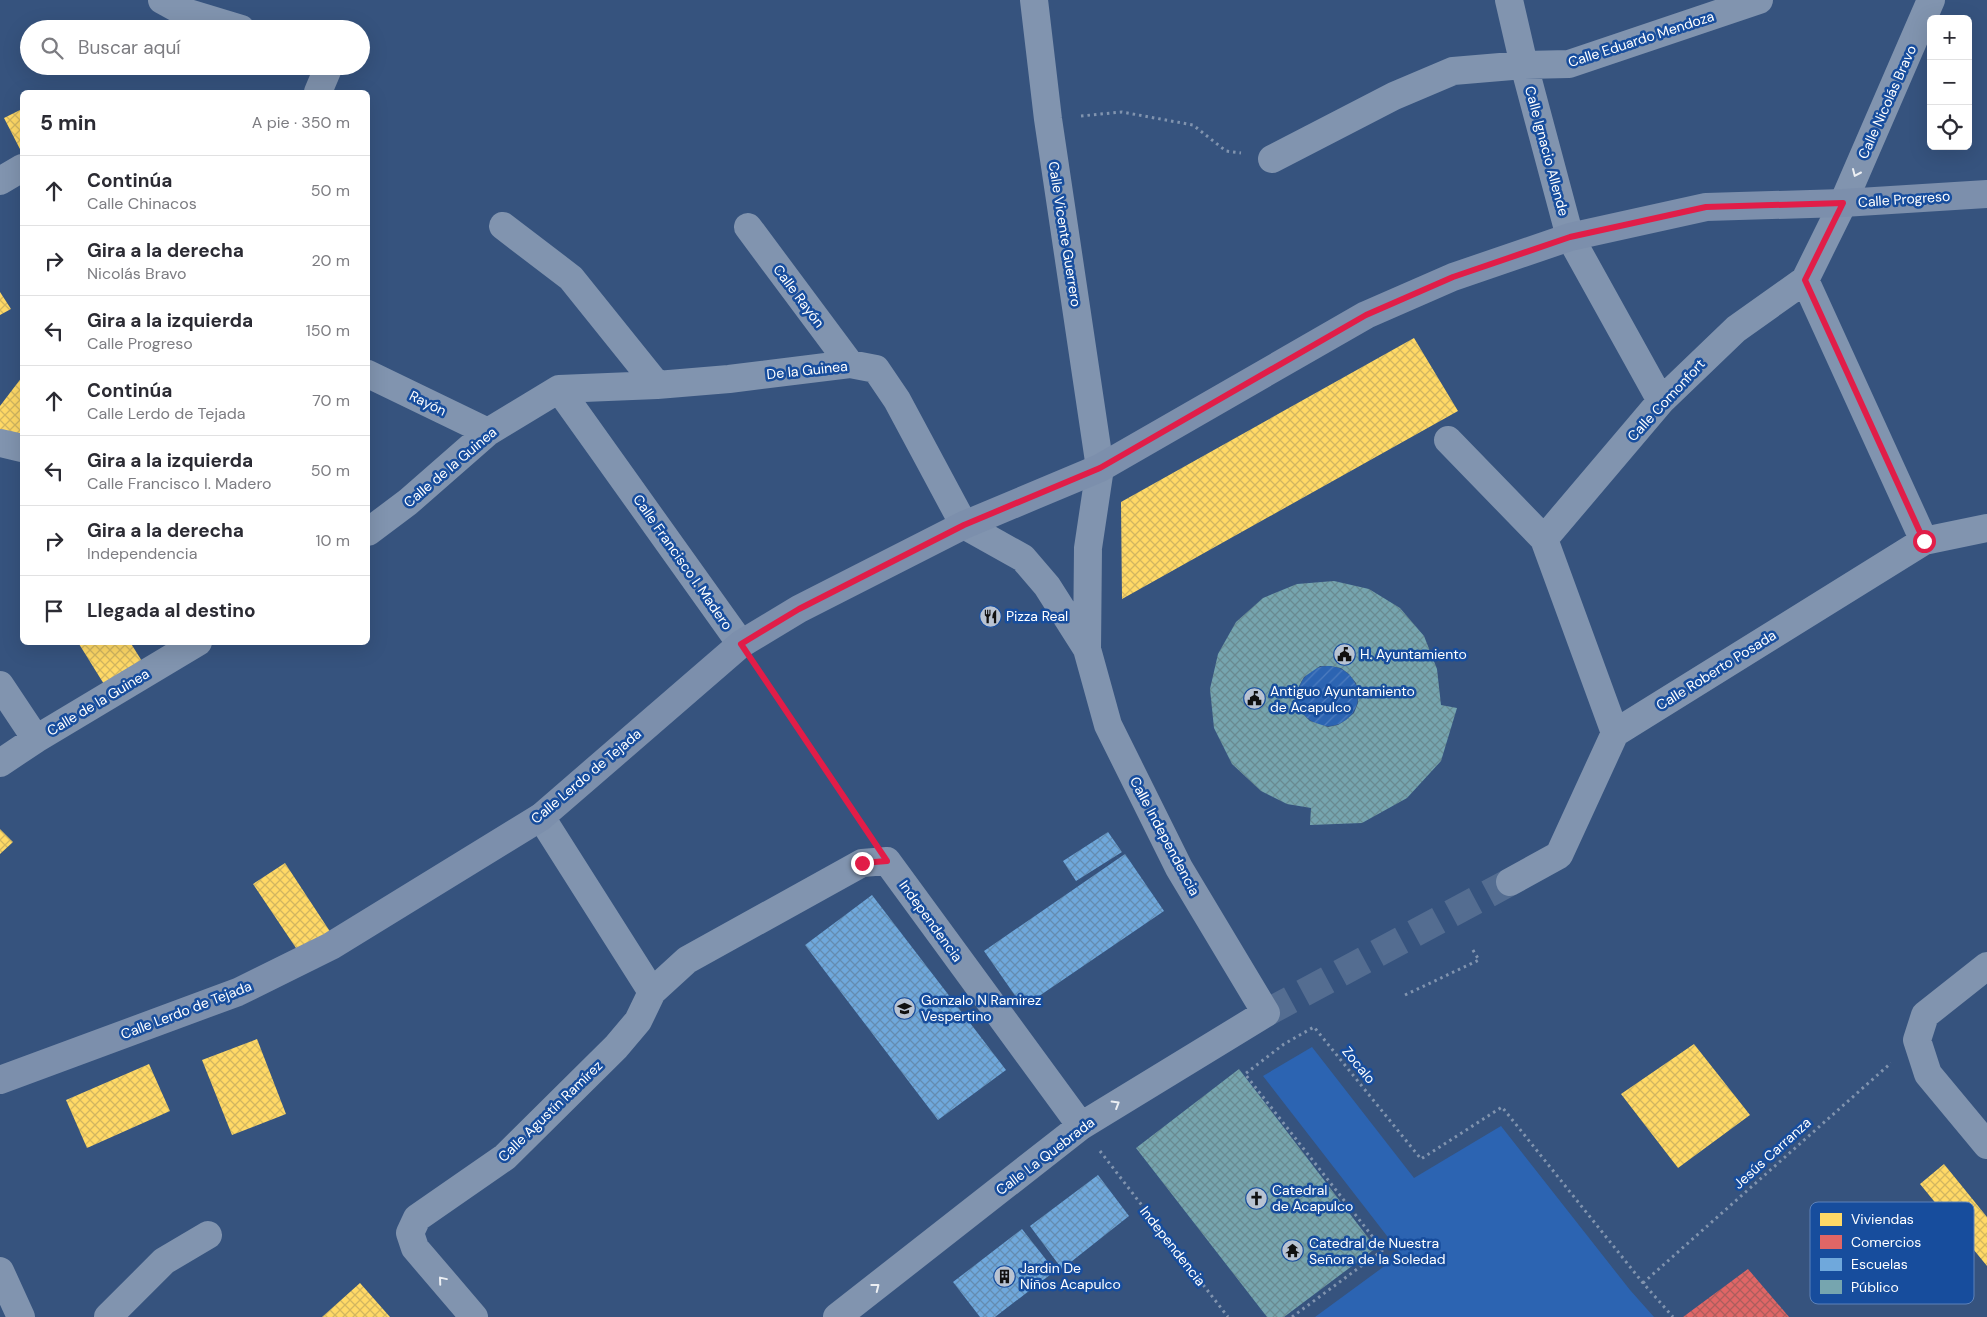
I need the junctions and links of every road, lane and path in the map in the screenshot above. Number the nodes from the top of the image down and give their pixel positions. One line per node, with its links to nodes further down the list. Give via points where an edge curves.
1 (162, 0): 6 (street, via 182,11)
2 (1034, 0): 10 (street, Calle Vicente Guerrero)
3 (1509, 0): 7 (street, Calle Ignacio Allende)
4 (1759, 0): 7 (street, Calle Eduardo Mendoza, via 1569,64)
5 (1931, 0): 15 (street, Calle Nicolás Bravo, one-way to 15)
6 (211, 20)
7 (1524, 66): 11 (street, Calle Eduardo Mendoza, via 1452,71 1394,96); 18 (street, Calle Ignacio Allende)
8 (325, 75): 9 (street)
9 (319, 90)
10 (1048, 119): 11 (path, via 1122,112 1193,125 1226,151); 29 (street, Calle Vicente Guerrero)
11 (1272, 159)
12 (20, 169): 13 (street)
13 (0, 181)
14 (1987, 194): 15 (street, Calle Progreso)
15 (1843, 203): 18 (street, Calle Progreso, via 1706,207); 19 (street, Calle Nicolás Bravo)
16 (503, 226): 22 (street, via 571,278)
17 (748, 228): 20 (street, Calle Rayón)
18 (1570, 237): 24 (street, Calle Ignacio Allende); 29 (street, Calle Progreso, via 1453,277 1366,315)
19 (1805, 280): 24 (street, Calle Comonfort, via 1736,328); 34 (street)
20 (850, 364): 22 (street, De la Guinea); 30 (street, De la Guinea, via 876,369 897,400)
21 (370, 375): 25 (street, Rayón)
22 (657, 386): 23 (street, De la Guinea)
23 (560, 389): 25 (street, Calle de la Guinea); 35 (street, Calle Francisco I. Madero)
24 (1661, 402): 33 (street, Calle Comonfort)
25 (488, 432): 32 (street, Calle de la Guinea)
26 (1448, 440): 33 (street)
27 (0, 443): 28 (street)
28 (20, 448)
29 (1100, 468): 30 (street, Calle Lerdo de Tejada); 37 (street, Calle Independencia, via 1088,548)
30 (964, 525): 35 (street, Calle Lerdo de Tejada, via 799,609); 37 (street, Calle Independencia, via 1023,558 1047,586)
31 (1987, 528): 34 (street, Calle Roberto Posada)
32 (370, 530)
33 (1544, 539): 39 (street)
34 (1924, 541): 39 (street, Calle Roberto Posada)
35 (741, 644): 42 (street, Calle Lerdo de Tejada); 43 (path, Calle Francisco I. Madero)
36 (193, 645): 40 (street, Calle de la Guinea)
37 (1087, 649): 49 (street, Calle Independencia, via 1108,725 1179,868)
38 (0, 685): 40 (street)
39 (1615, 733): 44 (street, via 1558,855)
40 (36, 738): 41 (street, Calle de la Guinea)
41 (0, 763)
42 (541, 817): 47 (street); 51 (street, Calle Lerdo de Tejada, via 331,946 247,988)
43 (887, 861): 47 (street, via 862,863 687,960); 52 (street, Independencia)
44 (1510, 882)
45 (1471, 947): 48 (path, via 1479,960)
46 (1987, 966): 50 (street, via 1925,1015)
47 (652, 992): 59 (street, Calle Agustín Ramírez, one-way to 47, via 415,1248 410,1233 417,1218 505,1157 616,1047 638,1021)
48 (1405, 995)
49 (1266, 1013): 52 (street, Calle La Quebrada, one-way to 49)
50 (1917, 1040): 53 (street, via 1928,1074); 56 (path, Jesús Carranza)
51 (0, 1080)
52 (1081, 1126): 60 (street, Calle La Quebrada, one-way to 52); 61 (path, Independencia)
53 (1987, 1145)
54 (208, 1235): 58 (street, via 164,1261)
55 (3, 1276): 57 (street)
56 (1642, 1283): 62 (path, Zocalo, via 1502,1107 1421,1159 1314,1027 1284,1044 1245,1074 1383,1250); 63 (path, Zocalo)
57 (21, 1317)
58 (108, 1317)
59 (474, 1317)
60 (837, 1317)
61 (1228, 1317)
62 (1292, 1317)
63 (1673, 1317)

